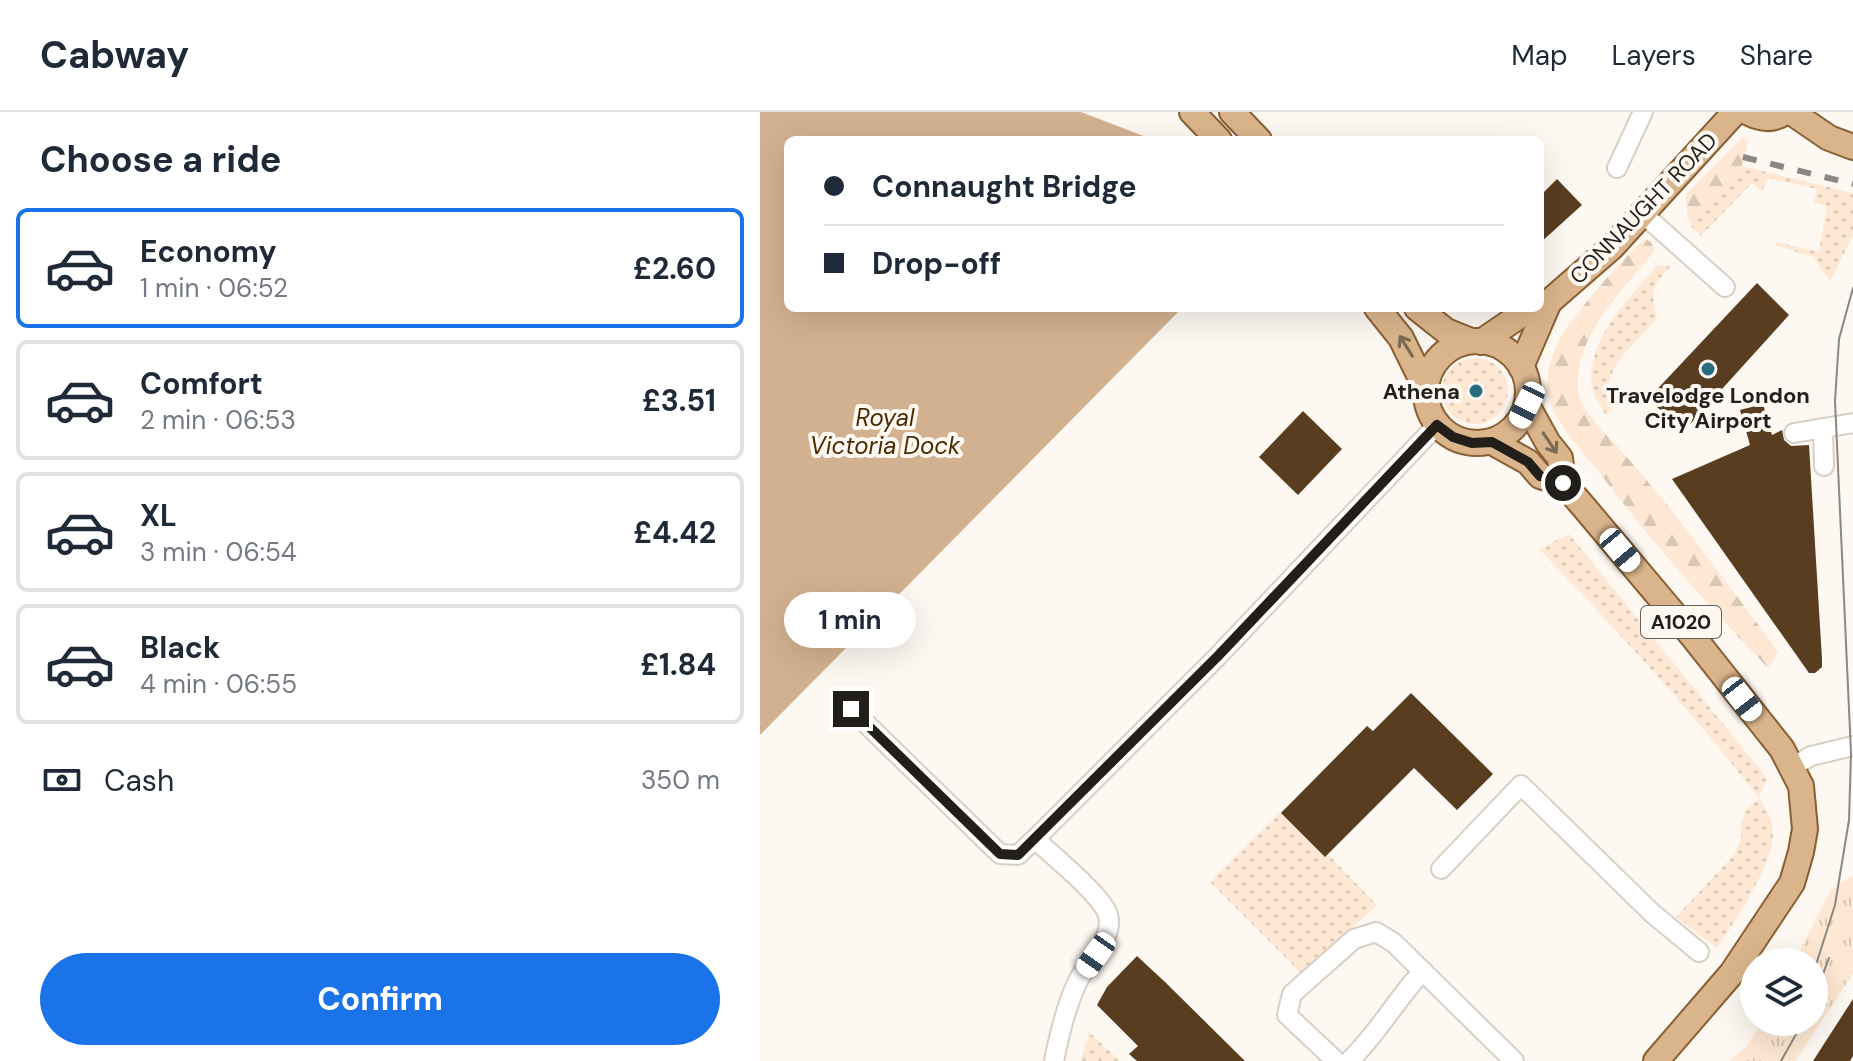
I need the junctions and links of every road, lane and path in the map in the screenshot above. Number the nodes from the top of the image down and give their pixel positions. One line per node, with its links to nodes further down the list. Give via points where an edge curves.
1 (1192, 112): 7 (main road)
2 (1232, 112): 8 (main road)
3 (1643, 112): 10 (street)
4 (1735, 112): 11 (main road, CONNAUGHT ROAD)
5 (1747, 112): 6 (main road, via 1769,118)
6 (1788, 112): 9 (main road)
7 (1215, 136)
8 (1255, 136)
9 (1853, 147)
10 (1617, 168)
11 (1643, 214): 12 (street); 13 (main road, CONNAUGHT ROAD, via 1612,247)
12 (1725, 287)
13 (1544, 302)
14 (1380, 312): 20 (main road, one-way to 14, via 1401,338)
15 (1422, 312): 18 (main road, via 1446,331)
16 (1528, 312): 18 (main road, CONNAUGHT ROAD)
17 (1538, 312): 19 (main road, CONNAUGHT ROAD)
18 (1476, 342): 19 (main road, via 1503,347); 20 (main road, via 1445,352)
19 (1521, 367): 21 (main road, A1020)
20 (1426, 389): 23 (main road)
21 (1527, 405): 26 (main road, via 1508,434); 28 (main road, A1020, one-way to 28, via 1560,458)
22 (1853, 423): 24 (street)
23 (1437, 425): 26 (main road, A1020, via 1472,443); 32 (street)
24 (1823, 428): 25 (street); 27 (street)
25 (1794, 433)
26 (1492, 442): 28 (main road, A1020, via 1528,462 1540,476)
27 (1824, 466)
28 (1563, 483): 31 (main road, A1020, via 1694,638)
29 (851, 709): 32 (street, via 1000,854 1018,855)
30 (1853, 746): 31 (street, via 1811,756)
31 (1792, 767): 40 (main road, A1020, via 1801,786 1805,829 1792,883 1732,973)
32 (1035, 839): 36 (street, via 1107,912 1108,930 1077,982)
33 (1441, 869): 34 (street, via 1521,785)
34 (1699, 952)
35 (1423, 971): 37 (street, via 1376,932 1354,939 1292,994 1287,1015); 38 (street); 39 (street)
36 (1054, 1061)
37 (1336, 1061)
38 (1349, 1061)
39 (1514, 1061)
40 (1656, 1061)

